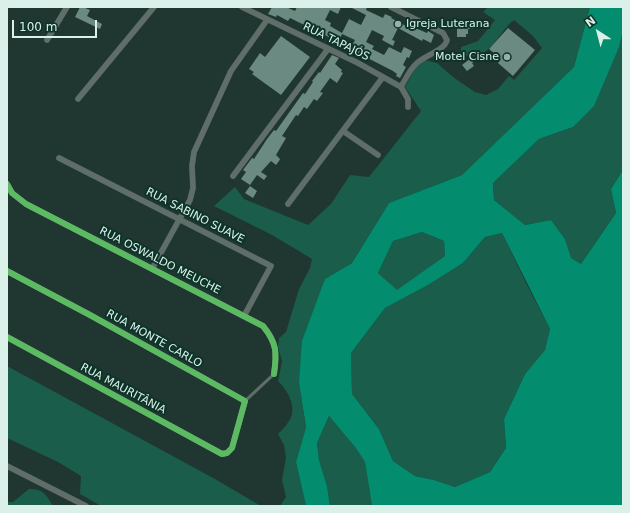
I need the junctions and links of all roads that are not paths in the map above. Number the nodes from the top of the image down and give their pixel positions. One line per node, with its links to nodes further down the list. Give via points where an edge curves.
1 (67, 7): 6 (street)
2 (154, 7): 10 (street)
3 (242, 7): 5 (street, RUA TAPAJÓS)
4 (391, 7): 9 (street, via 443,33 447,40 441,48 410,70)
5 (267, 20): 7 (street, RUA TAPAJÓS); 18 (street, via 231,71 194,152 193,188 190,200)
6 (47, 40)
7 (328, 49): 8 (street, RUA TAPAJÓS); 15 (street)
8 (383, 78): 9 (street, RUA TAPAJÓS); 12 (street)
9 (401, 87): 11 (street, via 408,99)
10 (78, 98)
11 (408, 107)
12 (343, 131): 13 (street); 17 (street)
13 (378, 156)
14 (59, 158): 18 (street, RUA SABINO SUAVE)
15 (232, 176)
16 (7, 184): 19 (street, RUA OSWALDO MEUCHE, via 12,193 26,204)
17 (288, 204)
18 (179, 220): 19 (street); 21 (street, RUA SABINO SUAVE, via 271,266)
19 (152, 269): 21 (street, RUA OSWALDO MEUCHE)
20 (7, 271): 24 (street, RUA MONTE CARLO)
21 (244, 316): 23 (street, RUA OSWALDO MEUCHE, via 263,326 272,337 276,356)
22 (7, 337): 24 (street, RUA MAURITÂNIA, via 222,454 232,448)
23 (274, 374): 24 (lane)
24 (245, 401)
25 (7, 466): 26 (street)
26 (86, 506)

